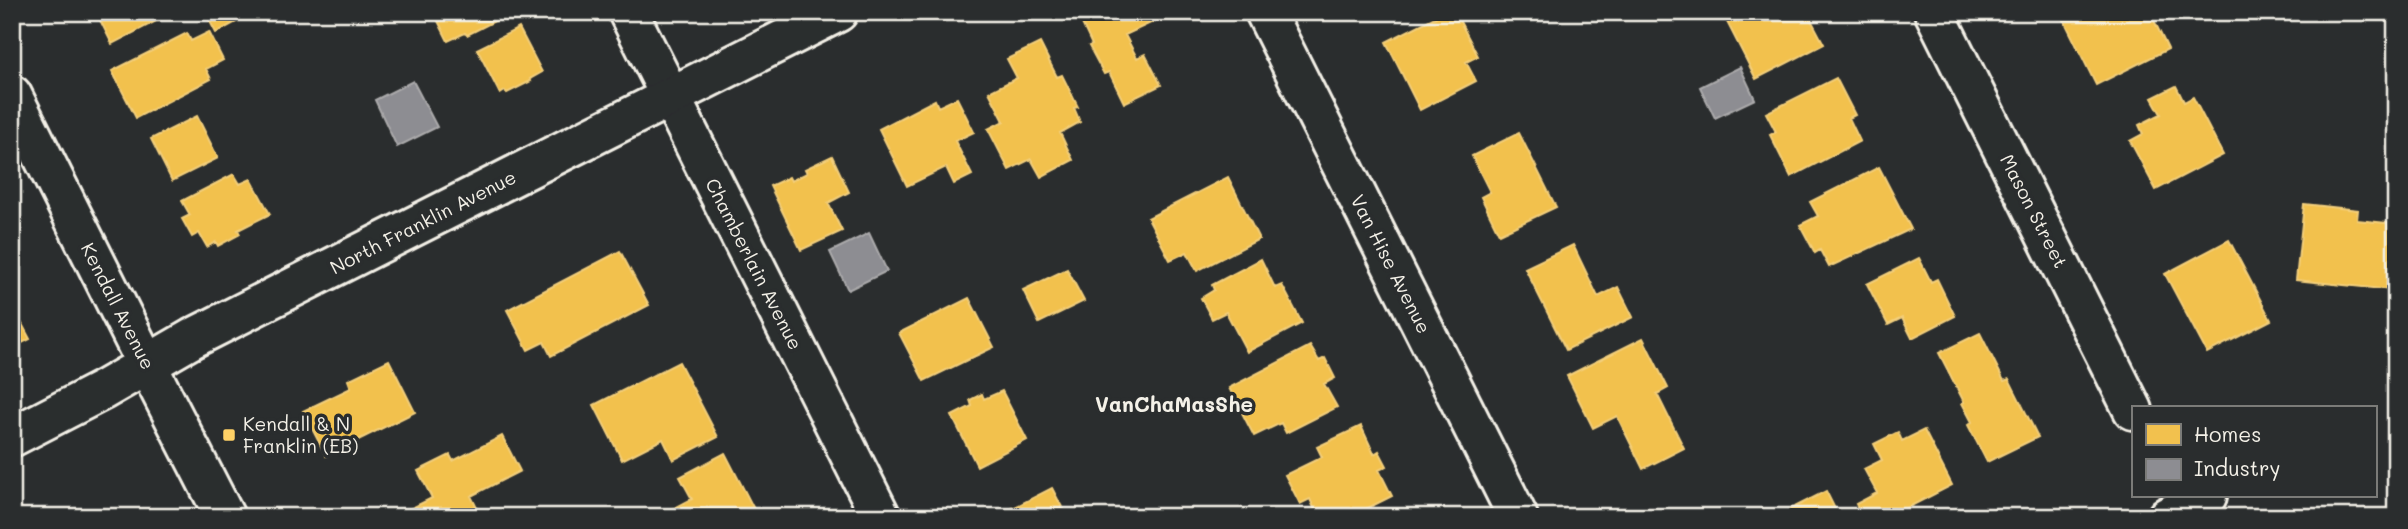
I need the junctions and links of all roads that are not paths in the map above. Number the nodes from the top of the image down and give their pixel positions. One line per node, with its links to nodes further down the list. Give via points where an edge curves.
1 (628, 12): 6 (street, Chamberlain Avenue)
2 (838, 12): 6 (street, North Franklin Avenue)
3 (1265, 12): 12 (street, Van Hise Avenue)
4 (1934, 12): 8 (street, Mason Street)
5 (12, 95): 7 (street, Kendall Avenue)
6 (670, 97): 7 (street, North Franklin Avenue); 11 (street, Chamberlain Avenue)
7 (147, 365): 9 (street, North Franklin Avenue); 10 (street, Kendall Avenue)
8 (2132, 408)
9 (12, 437)
10 (225, 517)
11 (881, 517)
12 (1518, 517)

